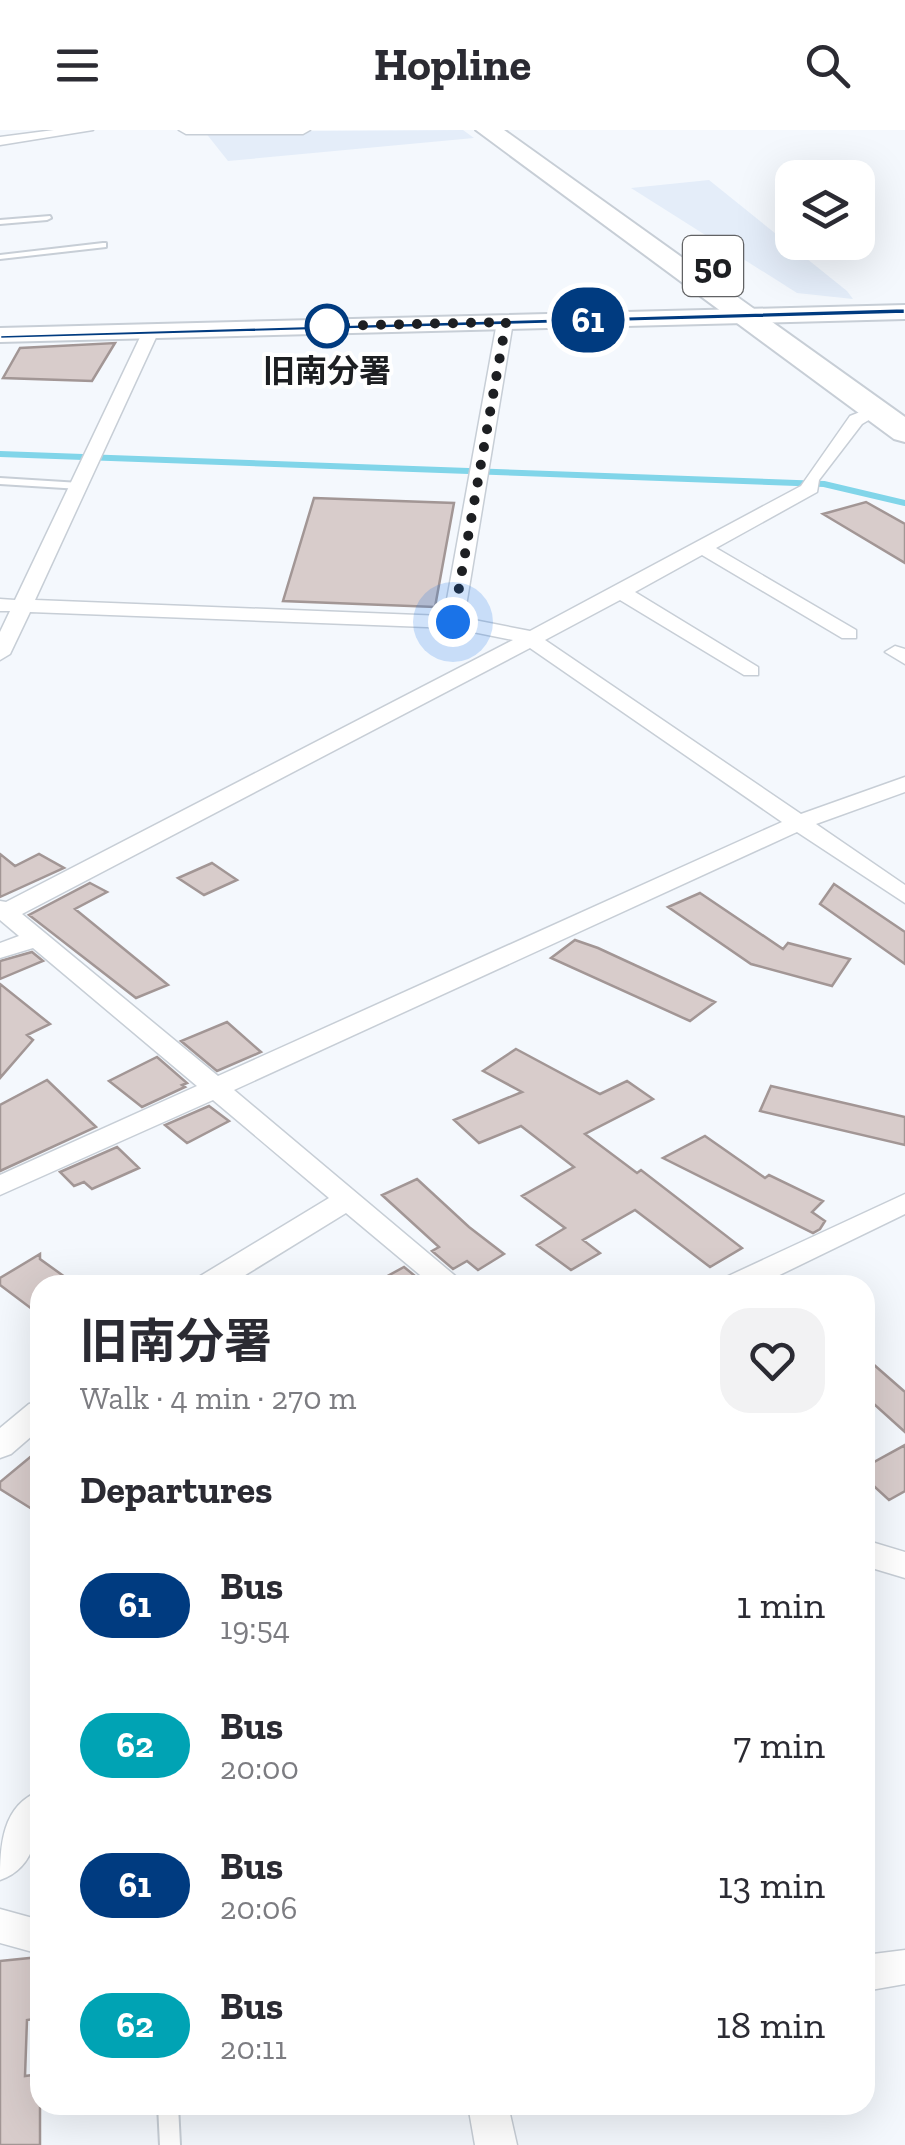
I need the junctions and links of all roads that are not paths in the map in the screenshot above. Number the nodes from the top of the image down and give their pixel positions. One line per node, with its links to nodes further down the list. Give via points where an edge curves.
1 (86, 130): 6 (street)
2 (186, 130): 3 (street)
3 (303, 130)
4 (488, 130): 12 (highway, 50)
5 (520, 130): 13 (highway, 50)
6 (0, 141)
7 (48, 218): 8 (lane)
8 (0, 222)
9 (103, 245): 10 (lane)
10 (0, 257)
11 (905, 312): 13 (main road)
12 (741, 314): 13 (main road); 14 (main road); 18 (highway, 50)
13 (780, 314): 17 (highway, 50)
14 (506, 322): 15 (main road); 26 (street)
15 (151, 332): 16 (main road); 21 (street)
16 (0, 335)
17 (905, 402)
18 (875, 411): 19 (highway, 50); 22 (street, via 856,420 810,484)
19 (905, 432)
20 (0, 481): 21 (lane)
21 (80, 486): 25 (street)
22 (703, 548): 23 (street); 27 (street)
23 (621, 592): 28 (street); 30 (street)
24 (0, 605): 25 (street)
25 (24, 606): 26 (street); 29 (street)
26 (453, 622): 28 (street)
27 (850, 634)
28 (528, 637): 32 (street); 34 (street)
29 (0, 654)
30 (751, 671)
31 (905, 784): 32 (street)
32 (798, 824): 33 (street); 37 (street)
33 (905, 896)
34 (3, 910): 35 (street)
35 (37, 938): 36 (street); 37 (street)
36 (0, 951)
37 (213, 1086): 38 (street); 39 (street)
38 (0, 1186)
39 (348, 1200): 41 (street); 42 (street)
40 (905, 1203): 43 (street)
41 (223, 1275)
42 (439, 1275)
43 (755, 1275)
44 (30, 1420): 45 (street)
45 (0, 1446)
46 (875, 1556): 47 (street)
47 (905, 1566)
48 (30, 1822): 49 (street)
49 (0, 1864)
50 (0, 1926): 51 (street)
51 (30, 1934)
52 (905, 1967): 53 (street)
53 (875, 1972)
54 (168, 2115): 56 (lane)
55 (490, 2115): 57 (street)
56 (170, 2145)
57 (496, 2145)

